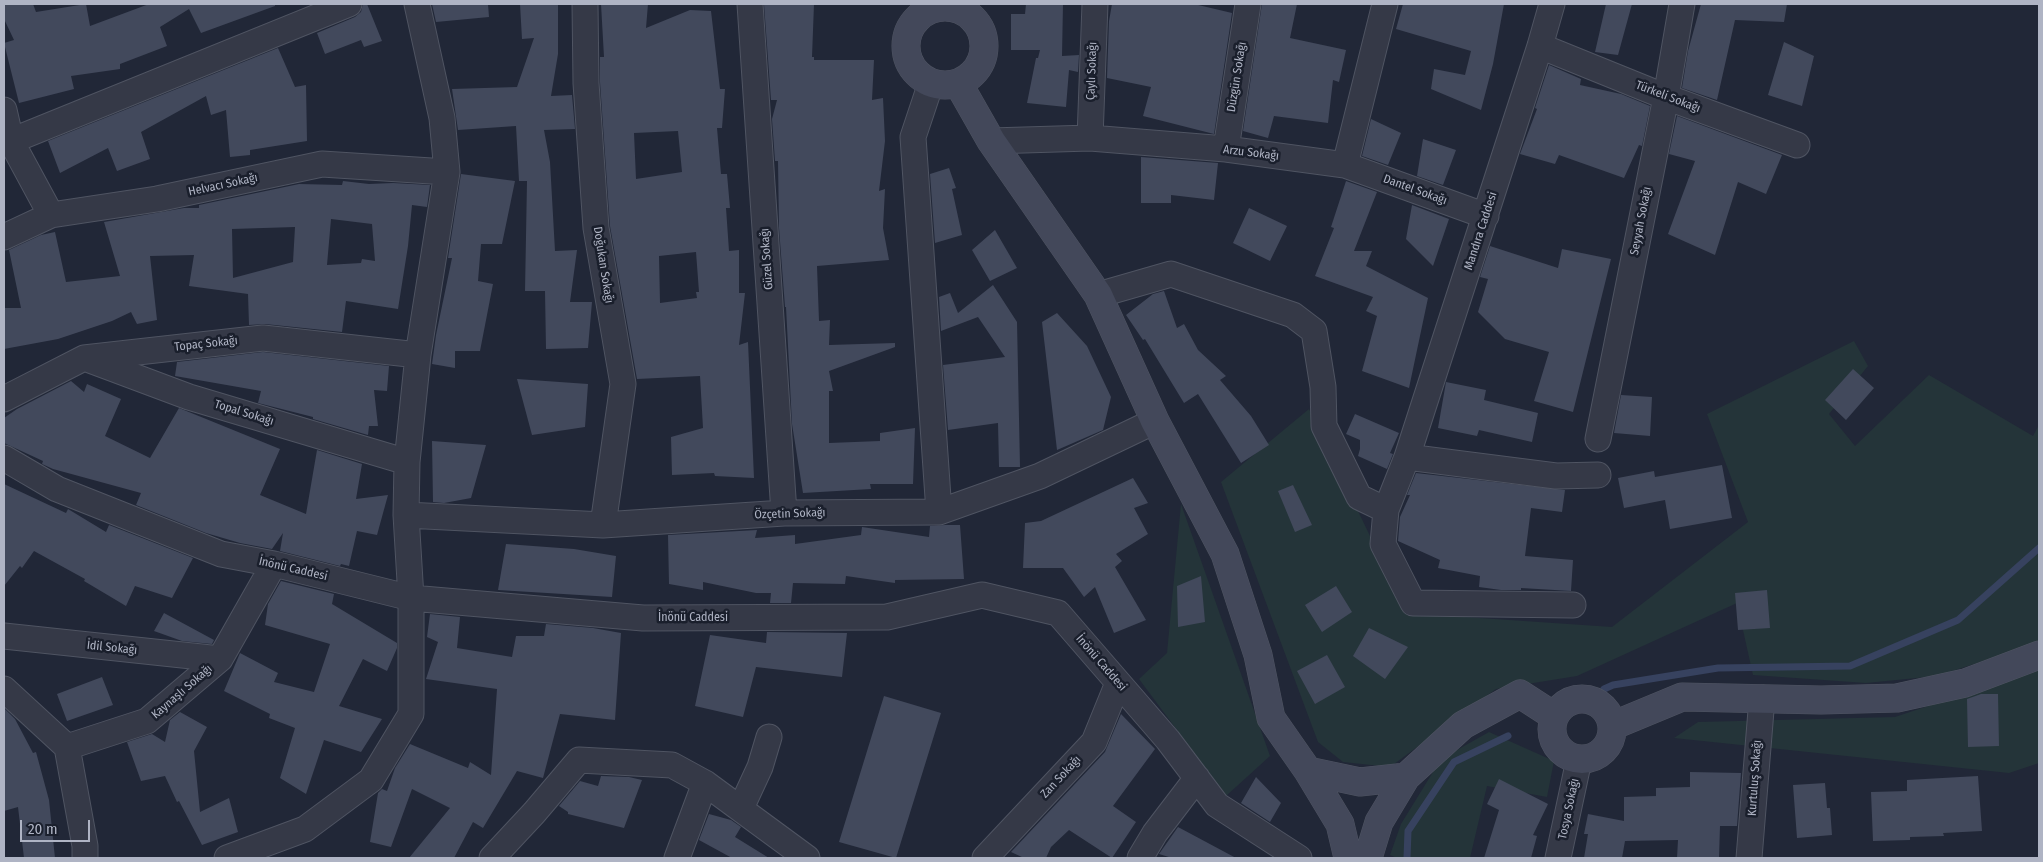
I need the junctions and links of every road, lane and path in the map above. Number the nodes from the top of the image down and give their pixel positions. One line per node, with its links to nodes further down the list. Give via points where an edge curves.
1 (349, 4): 18 (street)
2 (418, 4): 23 (street, via 442,118)
3 (585, 4): 41 (street, Doğukan Sokağı, via 586,83 596,228 623,384)
4 (750, 4): 39 (street, Güzel Sokağı)
5 (1095, 4): 17 (street, Çaylı Sokağı)
6 (1248, 4): 21 (street, Düzgün Sokağı)
7 (1385, 4): 22 (street)
8 (1552, 4): 12 (street, Mandıra Caddesi)
9 (1682, 4): 15 (street, Seyyah Sokağı)
10 (953, 5): 11 (street); 14 (street, via 974,19 982,30 985,44 977,70)
11 (911, 11): 13 (street, via 906,39 909,64 916,74)
12 (1540, 46): 15 (street, Türkeli Sokağı); 25 (street, Mandıra Caddesi)
13 (931, 83): 14 (street, via 941,86); 38 (street, via 913,138)
14 (958, 83): 19 (street)
15 (1666, 97): 20 (street, Türkeli Sokağı); 32 (street, Seyyah Sokağı)
16 (4, 110): 18 (street)
17 (1090, 138): 19 (street, Arzu Sokağı); 21 (street, Arzu Sokağı)
18 (11, 141): 24 (street)
19 (991, 141): 27 (street)
20 (1797, 145)
21 (1226, 149): 22 (street, Arzu Sokağı)
22 (1345, 165): 25 (street, Dantel Sokağı)
23 (447, 172): 24 (street, Helvacı Sokağı, via 322,164 157,199); 28 (street)
24 (51, 215): 26 (street, Helvacı Sokağı)
25 (1486, 216): 33 (street, Mandıra Caddesi)
26 (4, 237)
27 (1098, 295): 31 (street); 37 (street, via 1171,274 1293,314 1314,331 1323,387 1324,426 1359,497)
28 (418, 355): 29 (street, Topaç Sokağı, via 263,338); 35 (street)
29 (84, 358): 30 (street, Topaç Sokağı); 35 (street, Topal Sokağı, via 189,396)
30 (4, 400)
31 (1155, 421): 38 (street, Özçetin Sokağı, via 1040,476); 56 (street, via 1225,554 1258,655 1271,718)
32 (1598, 439)
33 (1407, 457): 36 (street, via 1556,476); 37 (street, Mandıra Caddesi)
34 (4, 458): 42 (street, İnönü Caddesi, via 57,489 220,554)
35 (406, 462): 40 (street)
36 (1598, 475)
37 (1386, 510): 44 (street, Mandıra Caddesi, via 1383,544 1413,603)
38 (939, 512): 39 (street, Özçetin Sokağı)
39 (784, 514): 41 (street, Özçetin Sokağı)
40 (406, 515): 41 (street, Özçetin Sokağı); 43 (street)
41 (604, 525)
42 (274, 564): 43 (street, İnönü Caddesi); 47 (street, Kaynaşlı Sokağı)
43 (412, 598): 48 (street, İnönü Caddesi, via 643,618 887,617 982,595 1058,614); 65 (street, via 411,714 371,780 305,829)
44 (1574, 605)
45 (4, 636): 47 (street, İdil Sokağı)
46 (2039, 655): 50 (street, via 1965,683 1897,698)
47 (220, 659): 54 (street, Kaynaşlı Sokağı, via 147,721)
48 (1118, 682): 58 (street, İnönü Caddesi); 69 (street, Zan Sokağı, via 1094,742)
49 (4, 688): 54 (street)
50 (1762, 698): 52 (street, via 1682,697); 75 (street, Kurtuluş Sokağı)
51 (1554, 716): 52 (street, via 1567,702 1587,699 1604,708); 55 (street, via 1551,726 1555,745); 57 (street, via 1520,694 1463,725)
52 (1612, 726): 55 (street, via 1612,735 1604,750)
53 (769, 737): 61 (street, via 760,767)
54 (67, 747): 64 (street)
55 (1579, 760): 74 (street, Tosya Sokağı)
56 (1308, 771): 59 (street); 63 (street)
57 (1406, 777): 59 (street); 62 (street)
58 (1197, 778): 70 (street); 71 (street, İnönü Caddesi, via 1216,806)
59 (1360, 782): 62 (street)
60 (705, 783): 61 (street); 66 (street, via 672,765 578,760); 67 (street)
61 (741, 808): 68 (street)
62 (1379, 822): 63 (street); 73 (street)
63 (1340, 824): 72 (street)
64 (85, 858)
65 (227, 858)
66 (492, 858)
67 (677, 858)
68 (807, 858)
69 (985, 858)
70 (1140, 858)
71 (1299, 858)
72 (1348, 858)
73 (1368, 858)
74 (1558, 858)
75 (1749, 858)

